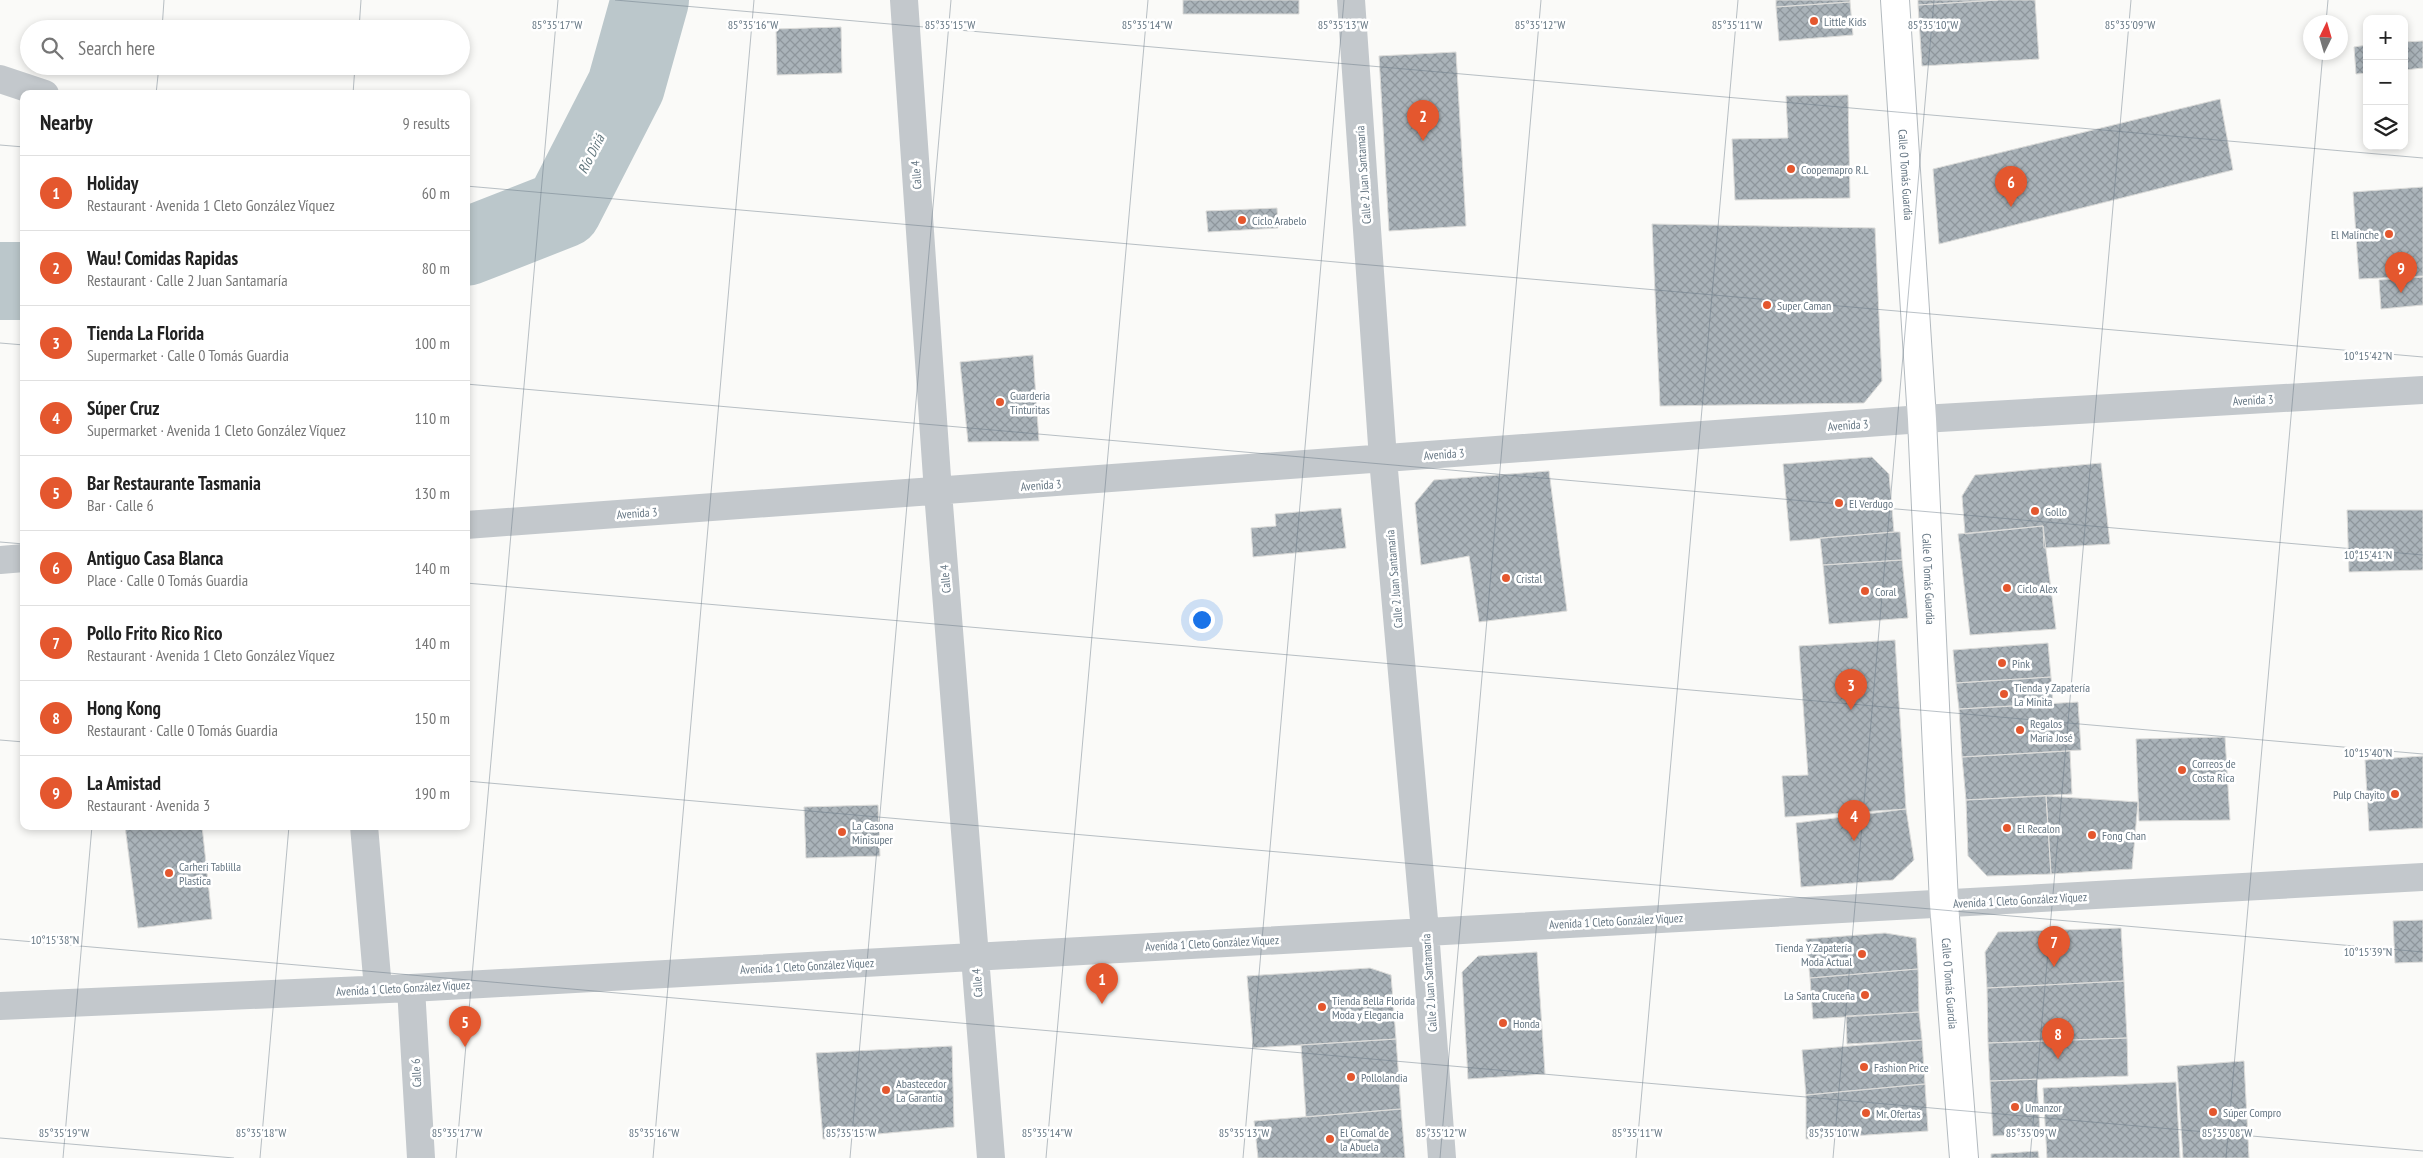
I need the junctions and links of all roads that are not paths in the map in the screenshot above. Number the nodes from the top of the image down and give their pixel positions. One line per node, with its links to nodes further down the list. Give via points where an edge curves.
1 (904, 0): 9 (street, Calle 4)
2 (1351, 0): 8 (street, Calle 2 Juan Santamaría)
3 (1895, 0): 7 (street, Calle 0 Tomás Guardia)
4 (0, 79): 5 (street)
5 (32, 90)
6 (2423, 390): 7 (street, Avenida 3)
7 (1922, 419): 8 (street, Avenida 3); 15 (street, Calle 0 Tomás Guardia)
8 (1383, 458): 9 (street, Avenida 3); 16 (street, Calle 2 Juan Santamaría)
9 (938, 492): 10 (street, Avenida 3); 17 (street, Calle 4)
10 (470, 525)
11 (20, 558): 12 (street)
12 (0, 560)
13 (364, 830): 19 (street)
14 (2423, 877): 15 (street, Avenida 1 Cleto González Víquez)
15 (1944, 904): 16 (street, Avenida 1 Cleto González Víquez); 24 (street, Calle 0 Tomás Guardia)
16 (1425, 931): 17 (street, Avenida 1 Cleto González Víquez); 23 (street, Calle 2 Juan Santamaría)
17 (975, 957): 18 (street, Avenida 1 Cleto González Víquez); 22 (street, Calle 4)
18 (412, 988): 19 (street, Avenida 1 Cleto González Víquez); 21 (street, Calle 6)
19 (378, 989): 20 (street, Avenida 1 Cleto González Víquez)
20 (0, 1006)
21 (421, 1158)
22 (991, 1158)
23 (1442, 1158)
24 (1964, 1158)

